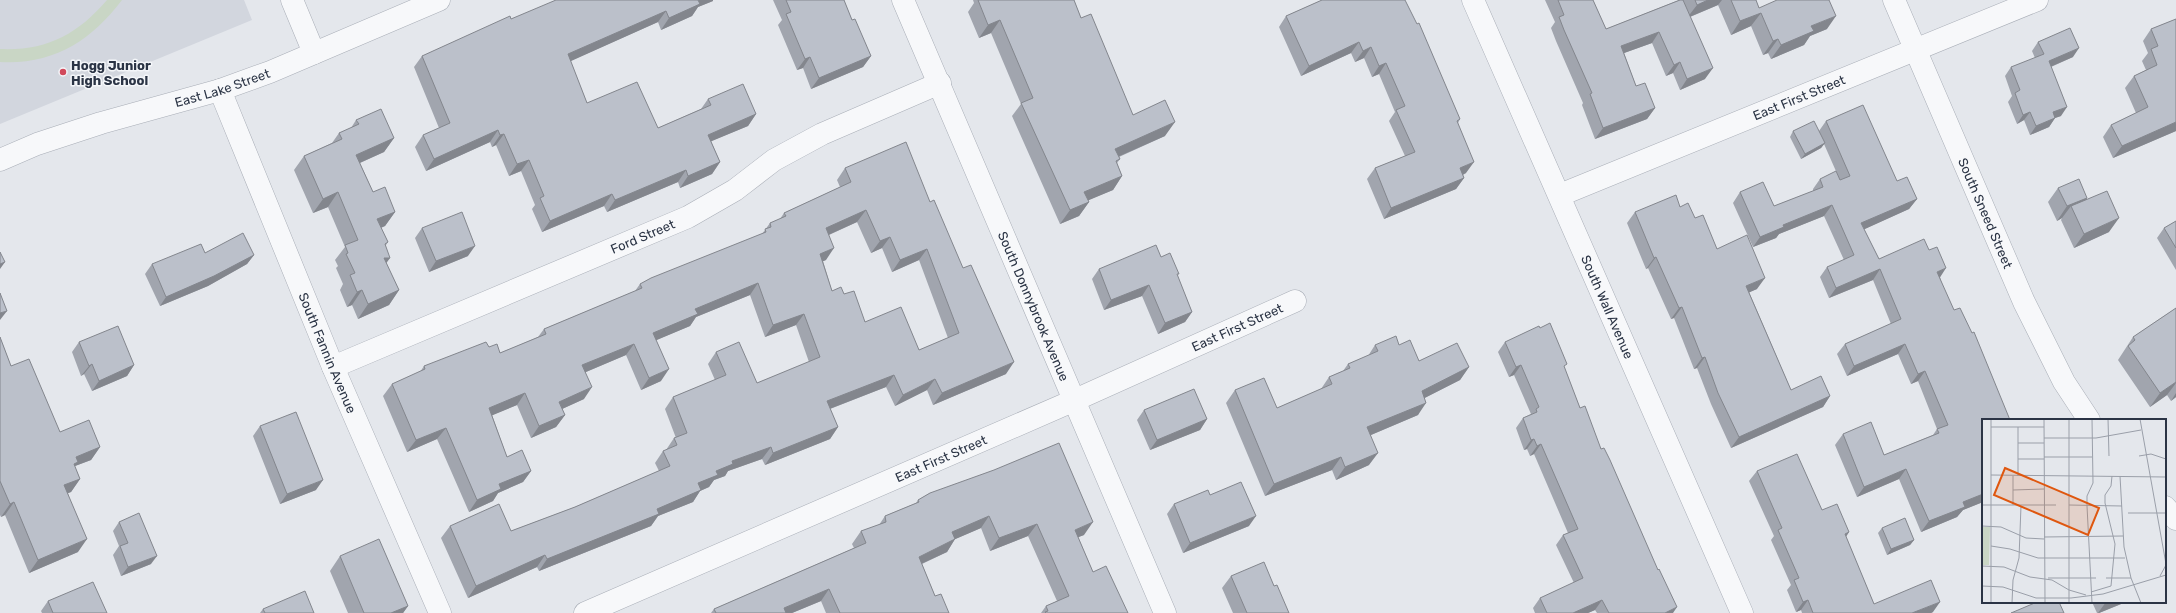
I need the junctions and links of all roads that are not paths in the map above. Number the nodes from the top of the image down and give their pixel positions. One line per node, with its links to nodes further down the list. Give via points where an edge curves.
1 (292, 0): 8 (street)
2 (439, 0): 8 (street, East Lake Street)
3 (903, 0): 9 (street, South Donnybrook Avenue)
4 (1473, 0): 12 (street, South Wall Avenue)
5 (1894, 0): 7 (street, South Sneed Street)
6 (2037, 0): 7 (street, East First Street)
7 (1914, 50): 12 (street, East First Street); 16 (street, South Sneed Street, via 2024,302 2064,382)
8 (314, 53): 10 (street, East Lake Street)
9 (940, 83): 14 (street, Ford Street, via 822,134 774,160 735,190 688,217); 15 (street, South Donnybrook Avenue)
10 (220, 90): 11 (street, East Lake Street, via 101,123 37,144); 14 (street, South Fannin Avenue)
11 (0, 160)
12 (1560, 195): 23 (street, South Wall Avenue)
13 (1295, 301): 15 (street, East First Street)
14 (333, 367): 20 (street, South Fannin Avenue)
15 (1075, 400): 19 (street, East First Street); 22 (street, South Donnybrook Avenue)
16 (2087, 419)
17 (2166, 508): 18 (street)
18 (2176, 519)
19 (623, 606): 21 (street, East First Street)
20 (440, 613)
21 (585, 613)
22 (1165, 613)
23 (1742, 613)

